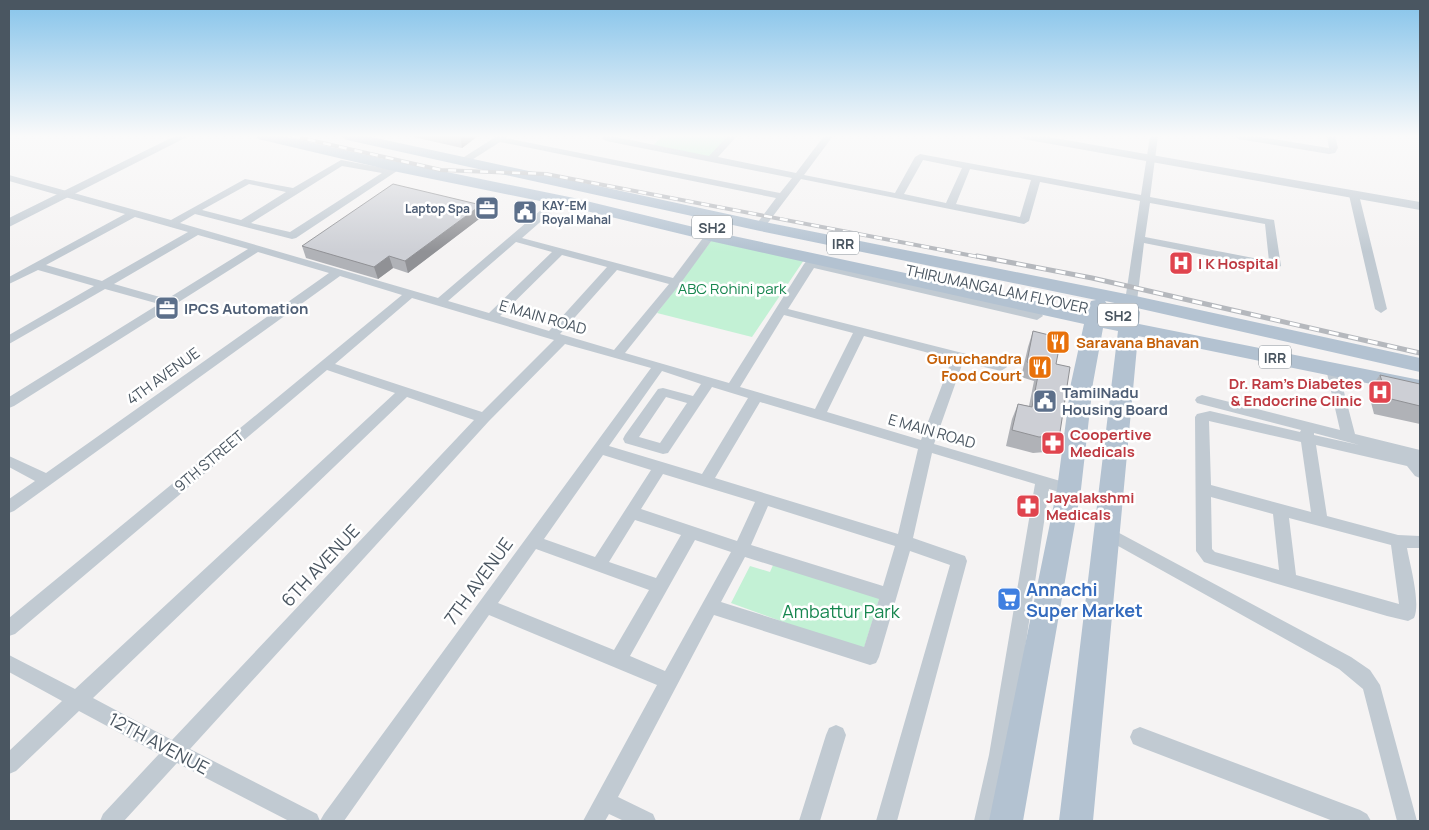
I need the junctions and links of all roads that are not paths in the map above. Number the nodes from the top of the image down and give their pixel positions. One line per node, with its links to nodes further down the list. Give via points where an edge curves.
1 (106, 175): 17 (street)
2 (321, 175): 16 (street)
3 (387, 175): 29 (street, via 292,236)
4 (420, 175): 22 (main road, SH2)
5 (527, 175): 15 (main road, SH2)
6 (679, 175): 20 (street)
7 (798, 175): 18 (street); 20 (street)
8 (910, 175): 18 (street)
9 (963, 175): 23 (street)
10 (1013, 175): 14 (street)
11 (1148, 175): 21 (street)
12 (1236, 175): 19 (street)
13 (9, 178): 17 (street, E MAIN ROAD)
14 (1036, 179): 21 (street); 23 (street, via 1024,221)
15 (587, 188): 30 (main road, IRR); 37 (main road, THIRUMANGALAM FLYOVER / SH2, via 604,196)
16 (294, 191): 25 (street, via 248,181); 29 (street)
17 (67, 194): 26 (street, E MAIN ROAD); 27 (street)
18 (899, 195): 23 (street)
19 (1354, 195): 24 (street); 50 (street)
20 (782, 196): 30 (street)
21 (1146, 199): 34 (street); 34 (street, via 1270,222 1275,266)
22 (567, 201): 32 (main road, IRR); 33 (street); 37 (main road, THIRUMANGALAM FLYOVER / SH2, via 592,202)
23 (950, 206)
24 (1420, 206)
25 (193, 211): 28 (street); 29 (street)
26 (135, 213): 28 (street, E MAIN ROAD); 38 (street)
27 (9, 223)
28 (172, 224): 31 (street, E MAIN ROAD)
29 (242, 224)
30 (760, 226): 41 (main road, IRR)
31 (197, 231): 35 (street, E MAIN ROAD); 44 (street)
32 (710, 236): 37 (main road, IRR); 43 (street)
33 (514, 239): 36 (street); 48 (street)
34 (1141, 240): 52 (street)
35 (257, 248): 40 (street, E MAIN ROAD); 47 (street)
36 (560, 251): 39 (street); 54 (street)
37 (816, 254): 46 (main road, IRR); 51 (street); 53 (street); 65 (main road, THIRUMANGALAM FLYOVER / SH2); 66 (main road, THIRUMANGALAM FLYOVER / SH2)
38 (36, 266): 42 (street); 44 (street)
39 (614, 266): 43 (street); 56 (street, 6TH AVENUE)
40 (337, 272): 45 (street, E MAIN ROAD); 87 (street, 4TH AVENUE)
41 (1004, 276): 46 (main road); 49 (main road, IRR)
42 (9, 280)
43 (676, 282): 58 (street)
44 (106, 284): 47 (street); 57 (street)
45 (409, 295): 48 (street, E MAIN ROAD); 61 (street, 9TH STREET)
46 (997, 298): 49 (main road, IRR)
47 (168, 303): 74 (street)
48 (438, 303): 54 (street, E MAIN ROAD)
49 (1097, 308): 52 (main road, IRR); 89 (main road, via 1082,384)
50 (1381, 309)
51 (781, 311): 55 (street); 69 (street)
52 (1130, 315): 60 (main road, IRR); 64 (main road, IRR); 97 (main road)
53 (1037, 316)
54 (491, 318): 56 (street, E MAIN ROAD)
55 (860, 331): 59 (street); 75 (street)
56 (556, 338): 58 (street, E MAIN ROAD); 76 (street, 6TH AVENUE)
57 (9, 340)
58 (617, 355): 62 (street, E MAIN ROAD)
59 (959, 356): 63 (street); 81 (street)
60 (1420, 364)
61 (325, 365): 70 (street); 109 (street, 9TH STREET)
62 (659, 366): 67 (street, E MAIN ROAD); 77 (street, 7TH AVENUE)
63 (1001, 367)
64 (1332, 369): 68 (main road, IRR); 80 (street)
65 (1420, 372)
66 (1420, 379)
67 (709, 382): 69 (street, E MAIN ROAD); 73 (street)
68 (1420, 387)
69 (732, 390): 71 (street, E MAIN ROAD)
70 (404, 392): 76 (street); 113 (street)
71 (756, 396): 75 (street, E MAIN ROAD); 88 (street)
72 (1202, 400): 79 (street)
73 (696, 401): 78 (street, via 663,392); 78 (street, via 663,449 631,440)
74 (9, 403)
75 (820, 415): 81 (street, E MAIN ROAD)
76 (484, 418): 116 (street, 6TH AVENUE)
77 (616, 423): 78 (street); 82 (street, 7TH AVENUE)
78 (636, 429)
79 (1307, 433): 80 (street); 86 (street, via 1412,462); 90 (street, via 1202,417); 95 (street)
80 (1350, 437): 83 (street)
81 (926, 446): 89 (street, E MAIN ROAD); 100 (street)
82 (598, 448): 85 (street); 98 (street, 7TH AVENUE)
83 (1420, 455)
84 (9, 461): 87 (street)
85 (660, 467): 88 (street); 94 (street)
86 (1420, 472)
87 (46, 480): 92 (street, 4TH AVENUE)
88 (706, 481): 91 (street)
89 (1056, 484): 126 (street); 127 (main road)
90 (1203, 489): 93 (street); 104 (street, via 1204,552 1210,557)
91 (764, 498): 100 (street); 102 (street)
92 (9, 507)
93 (1280, 510): 95 (street); 104 (street)
94 (631, 512): 96 (street); 103 (street)
95 (1320, 520): 99 (street)
96 (691, 532): 102 (street); 105 (street)
97 (1108, 533): 128 (main road); 130 (street, via 1345,663 1363,676 1371,685)
98 (532, 540): 103 (street); 107 (street, 7TH AVENUE)
99 (1398, 541): 101 (street); 104 (street, via 1408,613)
100 (904, 542): 106 (street); 125 (street, via 952,557 959,561 959,566)
101 (1420, 542)
102 (741, 548): 106 (street); 108 (street)
103 (598, 565): 105 (street)
104 (1288, 580)
105 (660, 587): 110 (street)
106 (888, 594): 108 (street, via 870,657)
107 (485, 606): 110 (street); 121 (street, 7TH AVENUE)
108 (710, 606): 112 (street)
109 (9, 628)
110 (618, 660): 112 (street)
111 (9, 663): 113 (street, 12TH AVENUE)
112 (669, 681): 118 (street)
113 (77, 700): 116 (street, 12TH AVENUE); 117 (street)
114 (836, 735): 124 (street)
115 (1140, 737): 129 (street)
116 (175, 752): 119 (street, 6TH AVENUE); 120 (street, 12TH AVENUE)
117 (9, 764)
118 (604, 801): 122 (street); 123 (street)
119 (110, 821)
120 (310, 821)
121 (332, 821)
122 (594, 821)
123 (646, 821)
124 (809, 821)
125 (887, 821)
126 (985, 821)
127 (1006, 821)
128 (1076, 821)
129 (1360, 821)
130 (1407, 821)

